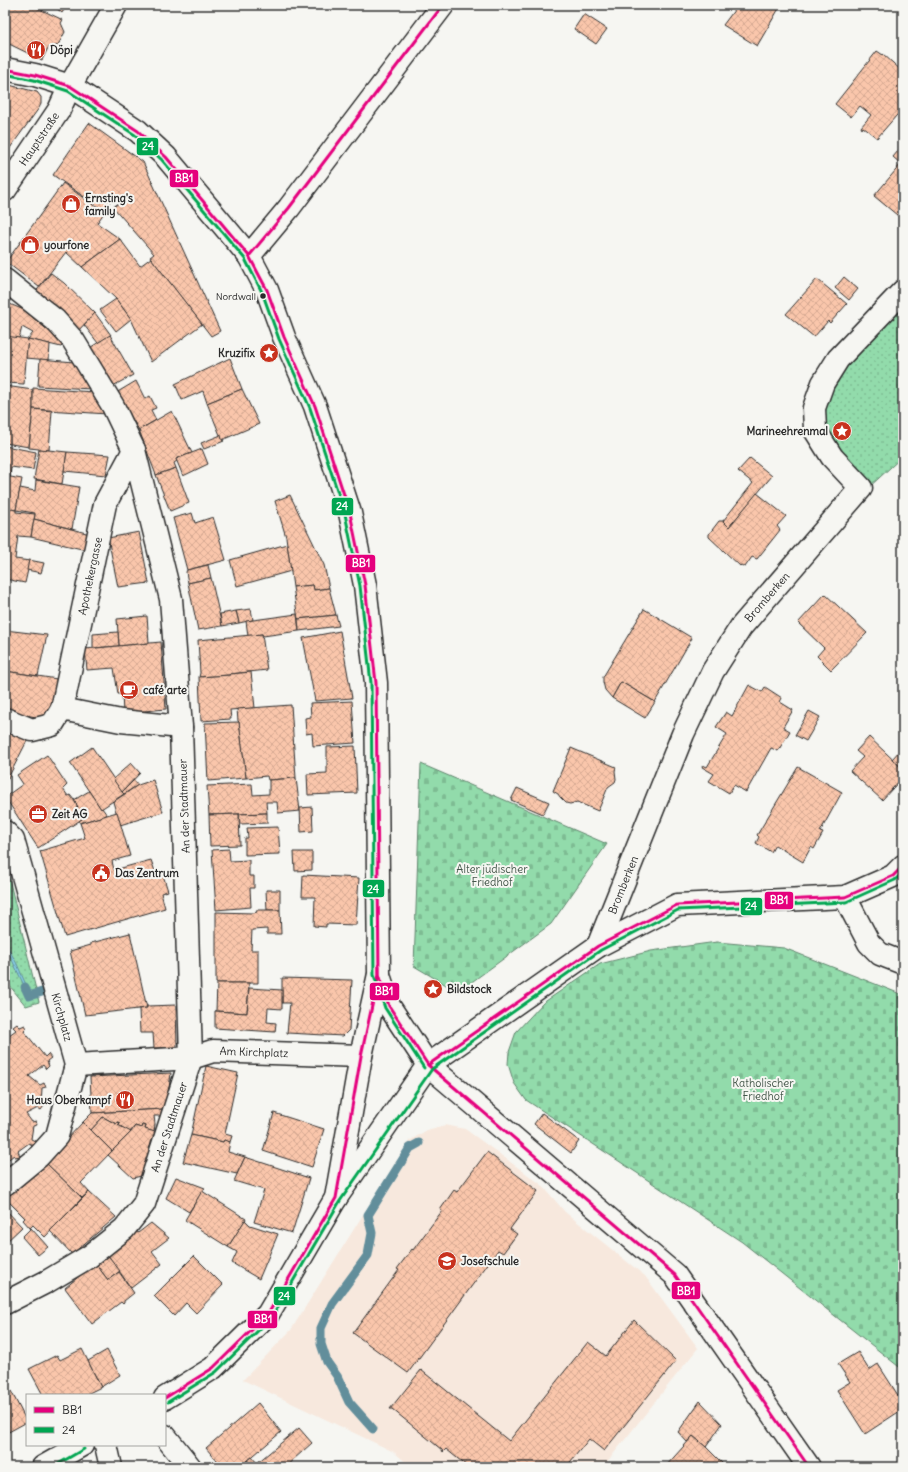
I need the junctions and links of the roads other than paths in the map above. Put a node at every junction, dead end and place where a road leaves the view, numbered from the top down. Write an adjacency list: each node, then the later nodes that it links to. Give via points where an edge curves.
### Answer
1 (116, 5): 4 (street, Hauptstraße)
2 (443, 5): 6 (street, via 289,208)
3 (5, 69): 4 (street)
4 (70, 86): 5 (street, Hauptstraße, via 59,110); 6 (street, via 138,131 166,157)
5 (5, 190)
6 (249, 256): 18 (street, via 267,290 315,406 350,513 365,585 376,682)
7 (5, 280): 9 (street, An der Stadtmauer, via 55,320 73,340 113,406)
8 (903, 291): 16 (street, Bromberken, via 838,359 823,383 814,408 815,430 832,457 861,488 741,627 713,671 683,734)
9 (134, 450): 10 (street, Apothekergasse, via 105,504); 12 (street, An der Stadtmauer, via 170,599)
10 (62, 708): 11 (street, Apothekergasse, via 52,725 32,730); 12 (street, via 121,721)
11 (5, 719)
12 (181, 727): 20 (street, An der Stadtmauer)
13 (5, 832): 21 (street, Kirchplatz, via 13,840)
14 (903, 866): 15 (street, via 892,876)
15 (846, 897): 16 (street, via 677,906); 17 (street, via 870,943 880,954)
16 (598, 946): 22 (street)
17 (903, 963)
18 (379, 974): 19 (street); 22 (street, via 389,1006)
19 (361, 1056): 20 (street, Am Kirchplatz, via 213,1051); 24 (street)
20 (191, 1058): 21 (street, Am Kirchplatz); 25 (street, An der Stadtmauer, via 144,1204 124,1229 90,1256)
21 (76, 1065): 23 (street, Kirchplatz, via 58,1136 39,1156)
22 (428, 1065): 24 (street); 33 (street, via 675,1275)
23 (5, 1184)
24 (336, 1198): 26 (street, via 268,1314 212,1368)
25 (5, 1303)
26 (166, 1397)
27 (166, 1437): 32 (street)
28 (80, 1446): 30 (street)
29 (106, 1446): 31 (street)
30 (43, 1467)
31 (111, 1467)
32 (190, 1467)
33 (809, 1467)

